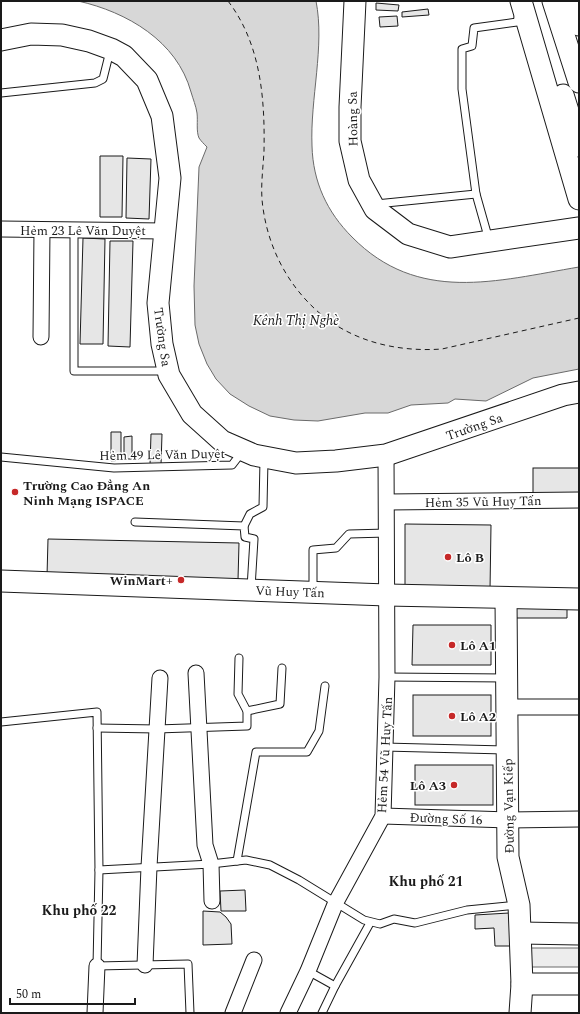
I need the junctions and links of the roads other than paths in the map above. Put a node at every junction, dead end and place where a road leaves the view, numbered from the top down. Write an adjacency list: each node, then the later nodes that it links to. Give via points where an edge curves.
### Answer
1 (355, 1): 14 (street, Hoàng Sa, via 350,142 359,180)
2 (521, 1): 12 (lane, via 517,22 474,28 472,46 462,49 462,89); 13 (street)
3 (534, 1): 11 (street)
4 (553, 1): 9 (street)
5 (571, 1): 6 (street)
6 (579, 25)
7 (1, 40): 8 (street, Trường Sa, via 31,34 62,35)
8 (111, 49): 10 (lane, via 103,79 95,83); 19 (street, Trường Sa, via 124,56 147,80 162,116 170,178)
9 (579, 82)
10 (1, 93)
11 (579, 146)
12 (476, 194): 14 (lane); 20 (lane)
13 (579, 199)
14 (373, 205): 20 (street, Hoàng Sa, via 408,234 450,247)
15 (579, 228): 20 (street, Hoàng Sa)
16 (1, 230): 17 (street, Hẻm 23 Lê Văn Duyệt)
17 (42, 230): 18 (street, Hẻm 23 Lê Văn Duyệt); 21 (street)
18 (74, 230): 19 (street, Hẻm 23 Lê Văn Duyệt); 22 (lane, via 74,371)
19 (164, 231): 22 (street, Trường Sa, via 158,303 162,344)
20 (490, 243)
21 (41, 337)
22 (168, 371): 24 (street, Trường Sa, via 192,414 222,441)
23 (579, 392): 25 (street, Trường Sa, via 563,395)
24 (244, 450): 26 (lane, Hẻm 49 Lê Văn Duyệt, via 232,465 122,468); 27 (street, Trường Sa)
25 (386, 455): 27 (street, Trường Sa, via 296,463); 29 (street, Hẻm 54 Vũ Huy Tấn)
26 (1, 457)
27 (264, 457): 31 (lane, via 263,507 250,514)
28 (579, 500): 29 (street, Hẻm 35 Vũ Huy Tấn)
29 (387, 502): 32 (street, Hẻm 54 Vũ Huy Tấn)
30 (135, 522): 31 (lane)
31 (244, 526): 34 (lane, via 245,537 254,540)
32 (387, 533): 35 (lane, via 349,534 336,548 313,550); 36 (street, Hẻm 54 Vũ Huy Tấn)
33 (1, 581): 34 (street, Vũ Huy Tấn)
34 (251, 590): 35 (street, Vũ Huy Tấn)
35 (313, 592): 36 (street, Vũ Huy Tấn)
36 (387, 595): 37 (street, Vũ Huy Tấn); 42 (street, Hẻm 54 Vũ Huy Tấn)
37 (506, 598): 38 (street, Vũ Huy Tấn); 44 (street, Đường Vạn Kiếp)
38 (579, 599)
39 (239, 658): 48 (lane, via 238,694)
40 (282, 668): 48 (lane, via 280,704)
41 (196, 673): 51 (street)
42 (387, 677): 44 (lane); 53 (street, Hẻm 54 Vũ Huy Tấn)
43 (160, 678): 52 (street)
44 (506, 678): 46 (street, Đường Vạn Kiếp)
45 (325, 686): 58 (lane, via 319,731 307,752 256,752)
46 (506, 707): 47 (street); 54 (street, Đường Vạn Kiếp)
47 (579, 707)
48 (247, 711): 51 (lane, via 247,726)
49 (1, 722): 50 (lane, via 97,712)
50 (97, 728): 52 (lane); 61 (lane)
51 (199, 728): 52 (lane); 59 (street, via 205,846)
52 (158, 729): 60 (street)
53 (384, 747): 54 (lane); 55 (street, Hẻm 54 Vũ Huy Tấn)
54 (507, 750): 57 (street, Đường Vạn Kiếp)
55 (383, 816): 57 (street, Đường Số 16); 63 (street, Hẻm 54 Vũ Huy Tấn)
56 (579, 818): 57 (street, Đường Số 16)
57 (509, 820): 64 (street, Đường Vạn Kiếp, via 508,858)
58 (237, 861): 59 (lane); 63 (lane, via 246,860 270,865)
59 (211, 864): 60 (lane); 62 (street)
60 (149, 868): 61 (lane); 69 (street)
61 (99, 870): 70 (lane)
62 (212, 901)
63 (336, 902): 65 (lane); 71 (street, Hẻm 54 Vũ Huy Tấn)
64 (519, 905): 65 (lane, via 468,910 415,923 394,919 380,924); 66 (street, Đường Vạn Kiếp)
65 (370, 923): 74 (lane)
66 (521, 934): 67 (street); 72 (street, Đường Vạn Kiếp)
67 (579, 934)
68 (254, 960): 77 (street)
69 (146, 965): 70 (lane); 76 (lane, via 188,964)
70 (97, 966): 75 (street)
71 (308, 971): 74 (lane); 78 (street, Hẻm 54 Vũ Huy Tấn)
72 (522, 984): 73 (street); 80 (street, Đường Vạn Kiếp)
73 (579, 984)
74 (335, 986): 79 (lane)
75 (95, 1013)
76 (190, 1013)
77 (233, 1013)
78 (288, 1013)
79 (322, 1013)
80 (520, 1013)

